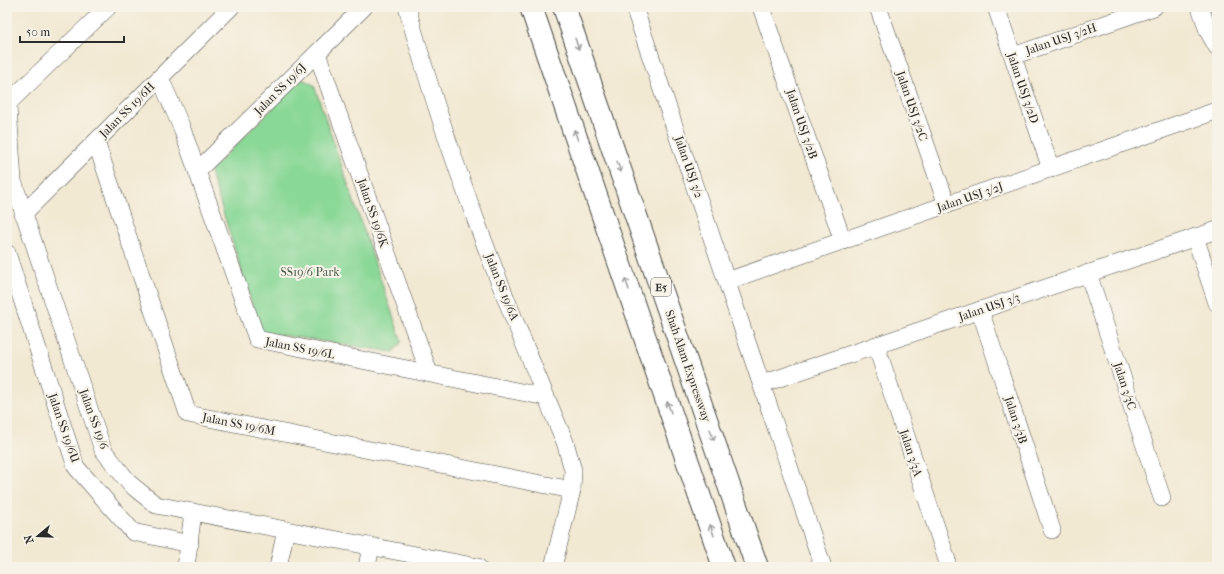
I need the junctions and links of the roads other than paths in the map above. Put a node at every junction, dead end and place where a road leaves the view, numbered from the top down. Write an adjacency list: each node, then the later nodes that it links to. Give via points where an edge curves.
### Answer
1 (108, 7): 17 (street)
2 (231, 7): 16 (street, Jalan SS 19/6H)
3 (364, 7): 14 (street, Jalan SS 19/6J)
4 (407, 7): 36 (street, Jalan SS 19/6A, via 446,134 484,243)
5 (532, 7): 51 (highway, one-way to 5)
6 (564, 7): 52 (highway, Shah Alam Expressway / E5, one-way to 52)
7 (634, 7): 30 (street, Jalan USJ 3/2)
8 (761, 7): 27 (street, Jalan USJ 3/2B)
9 (878, 7): 23 (street, Jalan USJ 3/2C)
10 (996, 7): 15 (street, Jalan USJ 3/2D)
11 (1154, 7): 15 (street, Jalan USJ 3/2H)
12 (1200, 7): 13 (street, via 1208,31)
13 (1217, 47)
14 (317, 53): 21 (street, Jalan SS 19/6J); 34 (street, Jalan SS 19/6K)
15 (1013, 56): 20 (street, Jalan USJ 3/2D)
16 (160, 78): 19 (street, Jalan SS 19/6H); 21 (street, Jalan SS 19/6L)
17 (7, 97): 22 (street, Jalan SS 19/6)
18 (1213, 112): 20 (street, Jalan USJ 3/2J)
19 (96, 142): 24 (street, Jalan SS 19/6H); 37 (street, Jalan SS 19/6M, via 188,414)
20 (1051, 169): 23 (street, Jalan USJ 3/2J)
21 (197, 171): 34 (street, Jalan SS 19/6L, via 257,339)
22 (10, 182): 24 (street, Jalan SS 19/6)
23 (947, 205): 27 (street, Jalan USJ 3/2J)
24 (23, 214): 39 (street, Jalan SS 19/6, via 103,450 130,484 156,505)
25 (1217, 230): 26 (street, Jalan USJ 3/3)
26 (1195, 237): 29 (street, Jalan USJ 3/3); 31 (street)
27 (843, 241): 30 (street, Jalan USJ 3/2J)
28 (7, 253): 42 (street, Jalan SS 19/6U, via 76,467 133,532)
29 (1088, 273): 32 (street, Jalan USJ 3/3); 38 (street, Jalan 3/3C)
30 (727, 281): 35 (street, Jalan USJ 3/2)
31 (1217, 303)
32 (980, 310): 33 (street, Jalan USJ 3/3); 41 (street, Jalan 3/3B)
33 (876, 345): 35 (street, Jalan USJ 3/3); 44 (street, Jalan 3/3A)
34 (429, 373): 36 (street, Jalan SS 19/6L)
35 (762, 384): 53 (street)
36 (546, 397): 37 (street, Jalan SS 19/6A, via 565,442 573,470)
37 (572, 490): 50 (street, Jalan SS 19/6A)
38 (1162, 498)
39 (193, 512): 40 (street, Jalan SS 19/6); 42 (street)
40 (286, 530): 43 (street, Jalan SS 19/6); 47 (street)
41 (1052, 530)
42 (190, 544): 46 (street)
43 (371, 546): 45 (street, Jalan SS 19/6); 48 (street)
44 (947, 560)
45 (460, 565): 49 (street, Jalan SS 19/6)
46 (186, 567)
47 (278, 567)
48 (367, 567)
49 (478, 567)
50 (554, 567)
51 (724, 567)
52 (757, 567)
53 (823, 567)

